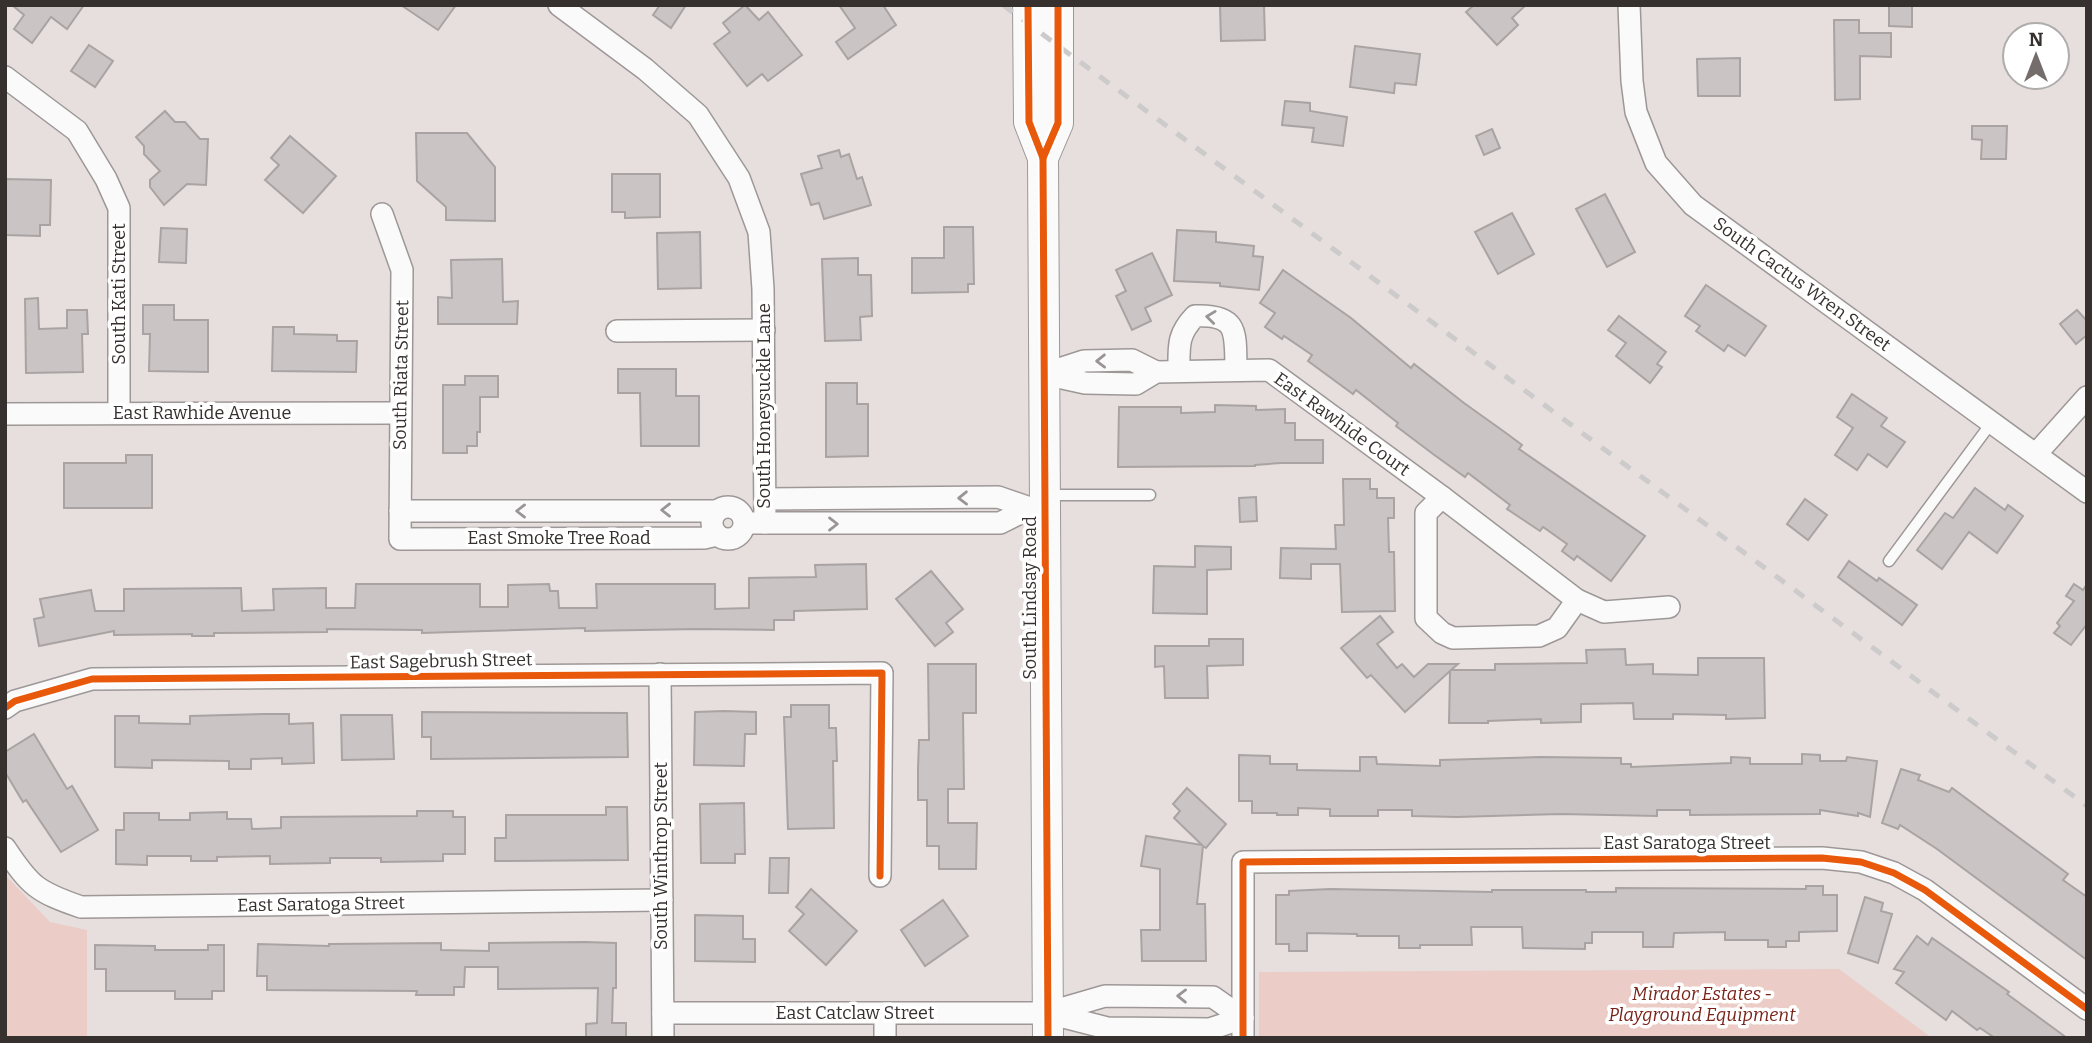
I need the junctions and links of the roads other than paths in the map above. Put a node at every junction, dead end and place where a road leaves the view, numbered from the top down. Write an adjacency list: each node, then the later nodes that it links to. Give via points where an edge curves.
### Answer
1 (559, 5): 8 (street, South Honeysuckle Lane, via 698,115 739,178 759,232)
2 (1028, 5): 6 (main road, South Lindsay Road, via 1029,122)
3 (1058, 5): 6 (main road, South Lindsay Road, via 1058,123)
4 (1629, 5): 17 (street, South Cactus Wren Street, via 1636,112 1656,163 1666,175 1693,205)
5 (5, 77): 14 (street, South Kati Street, via 77,131 119,208)
6 (1043, 158): 12 (main road, South Lindsay Road)
7 (382, 214): 15 (street, South Riata Street, via 402,270)
8 (764, 330): 9 (street); 22 (street, South Honeysuckle Lane)
9 (617, 331)
10 (1236, 370): 11 (street, East Rawhide Court); 11 (street, one-way to 11, via 1235,334 1227,320 1215,315 1195,316 1184,328); 21 (street, East Rawhide Court, via 1269,370)
11 (1180, 371): 12 (street, East Rawhide Court, via 1156,372 1132,360 1084,361)
12 (1044, 374): 23 (main road, South Lindsay Road)
13 (2087, 397): 18 (street)
14 (119, 412): 15 (street, East Rawhide Avenue); 16 (street, East Rawhide Avenue)
15 (400, 413): 27 (street, South Riata Street)
16 (5, 414)
17 (1992, 422): 18 (street, South Cactus Wren Street); 33 (lane)
18 (2036, 454): 19 (street, South Cactus Wren Street)
19 (2087, 492)
20 (1150, 495): 23 (lane)
21 (1442, 496): 34 (street, East Rawhide Court); 34 (street, via 1426,513 1426,618 1442,633 1453,638 1539,636 1557,628)
22 (765, 499): 23 (street, one-way to 22, via 998,497); 28 (street, South Honeysuckle Lane)
23 (1040, 504): 28 (street, one-way to 23, via 1000,523); 44 (main road, South Lindsay Road)
24 (553, 510): 25 (street, East Smoke Tree Road); 27 (street, East Smoke Tree Road, one-way to 27); 31 (street)
25 (614, 510): 26 (street, East Smoke Tree Road, one-way to 25); 32 (street)
26 (717, 510): 28 (street, via 737,509); 29 (street, via 712,520)
27 (400, 511): 30 (street, South Riata Street)
28 (755, 523): 29 (street, East Smoke Tree Road, via 737,537 727,540)
29 (717, 535): 32 (street, East Smoke Tree Road)
30 (400, 539): 31 (street, East Smoke Tree Road)
31 (553, 539): 32 (street, East Smoke Tree Road)
32 (614, 539)
33 (1889, 561)
34 (1577, 600): 35 (street, East Rawhide Court, via 1604,612)
35 (1669, 607)
36 (660, 674): 37 (street, East Sagebrush Street, via 92,679); 39 (street, East Sagebrush Street, via 882,673); 40 (street, South Winthrop Street)
37 (5, 708)
38 (5, 848): 40 (street, East Saratoga Street, via 25,878 48,896 80,907)
39 (880, 876)
40 (662, 900): 42 (street, South Winthrop Street)
41 (2087, 1009): 45 (street, East Saratoga Street, via 1925,890 1861,862 1822,858 1242,862)
42 (663, 1013): 43 (street, East Catclaw Street); 46 (street, South Winthrop Street)
43 (885, 1013): 44 (street, East Catclaw Street); 47 (street)
44 (1048, 1025): 45 (street, East Catclaw Street); 45 (street, East Catclaw Street, one-way to 44, via 1213,997 1105,996)
45 (1243, 1028)
46 (663, 1038)
47 (885, 1038)

